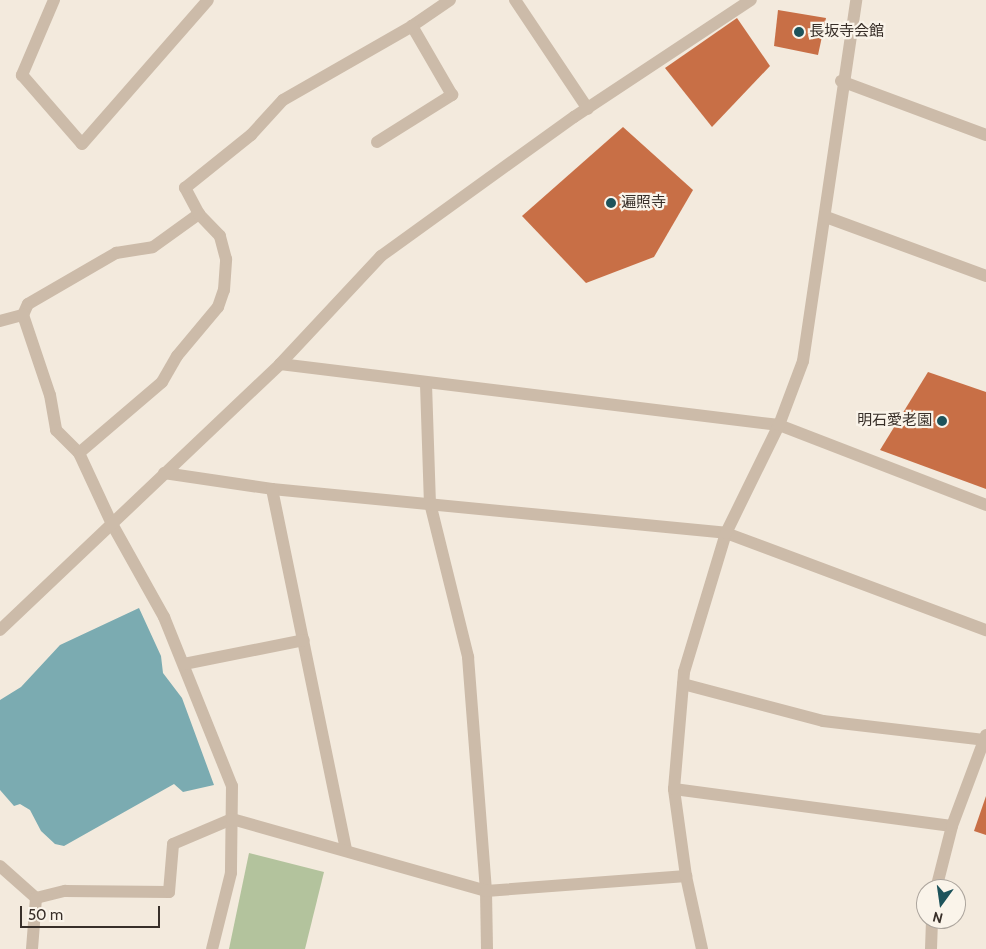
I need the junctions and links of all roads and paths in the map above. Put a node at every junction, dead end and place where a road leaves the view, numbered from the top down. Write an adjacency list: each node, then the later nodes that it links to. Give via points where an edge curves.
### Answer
1 (54, 0): 2 (street, via 22,75 82,144)
2 (208, 0)
3 (450, 0): 7 (street)
4 (515, 0): 9 (street)
5 (752, 0): 9 (street)
6 (856, 0): 8 (street)
7 (412, 26): 11 (street, via 452,94); 12 (street, via 283,100 251,135 185,188)
8 (841, 81): 10 (street); 13 (street)
9 (588, 109): 17 (street, via 381,256)
10 (986, 135)
11 (377, 142)
12 (198, 214): 15 (street, via 153,248 116,253 28,304); 20 (street, via 220,236 226,259 224,290 218,307 177,356 162,382)
13 (826, 217): 14 (street); 19 (street, via 803,361)
14 (986, 276)
15 (23, 315): 16 (street); 20 (street, via 50,395 56,430)
16 (0, 321)
17 (280, 364): 18 (street); 21 (street)
18 (426, 384): 19 (street); 23 (street)
19 (779, 425): 24 (street); 26 (street)
20 (79, 453): 25 (street)
21 (164, 473): 22 (street); 25 (street)
22 (272, 489): 23 (street); 29 (street)
23 (430, 503): 26 (street); 40 (street, via 468,657)
24 (986, 505)
25 (112, 524): 27 (street); 30 (street, via 164,616)
26 (726, 533): 28 (street); 31 (street)
27 (0, 630)
28 (986, 630)
29 (304, 640): 30 (street); 36 (street)
30 (184, 664): 34 (street, via 232,786)
31 (683, 684): 32 (street, via 823,721); 33 (street)
32 (985, 737): 35 (street)
33 (674, 789): 35 (street); 38 (street)
34 (232, 819): 36 (street); 41 (street, via 174,844 169,892 65,891); 44 (street, via 231,873)
35 (952, 826): 39 (street)
36 (346, 849): 40 (street)
37 (0, 866): 41 (street)
38 (686, 876): 40 (street); 46 (street)
39 (939, 879)
40 (486, 891): 45 (street)
41 (36, 898): 43 (street)
42 (932, 929): 47 (street)
43 (32, 949)
44 (212, 949)
45 (487, 949)
46 (702, 949)
47 (931, 949)

